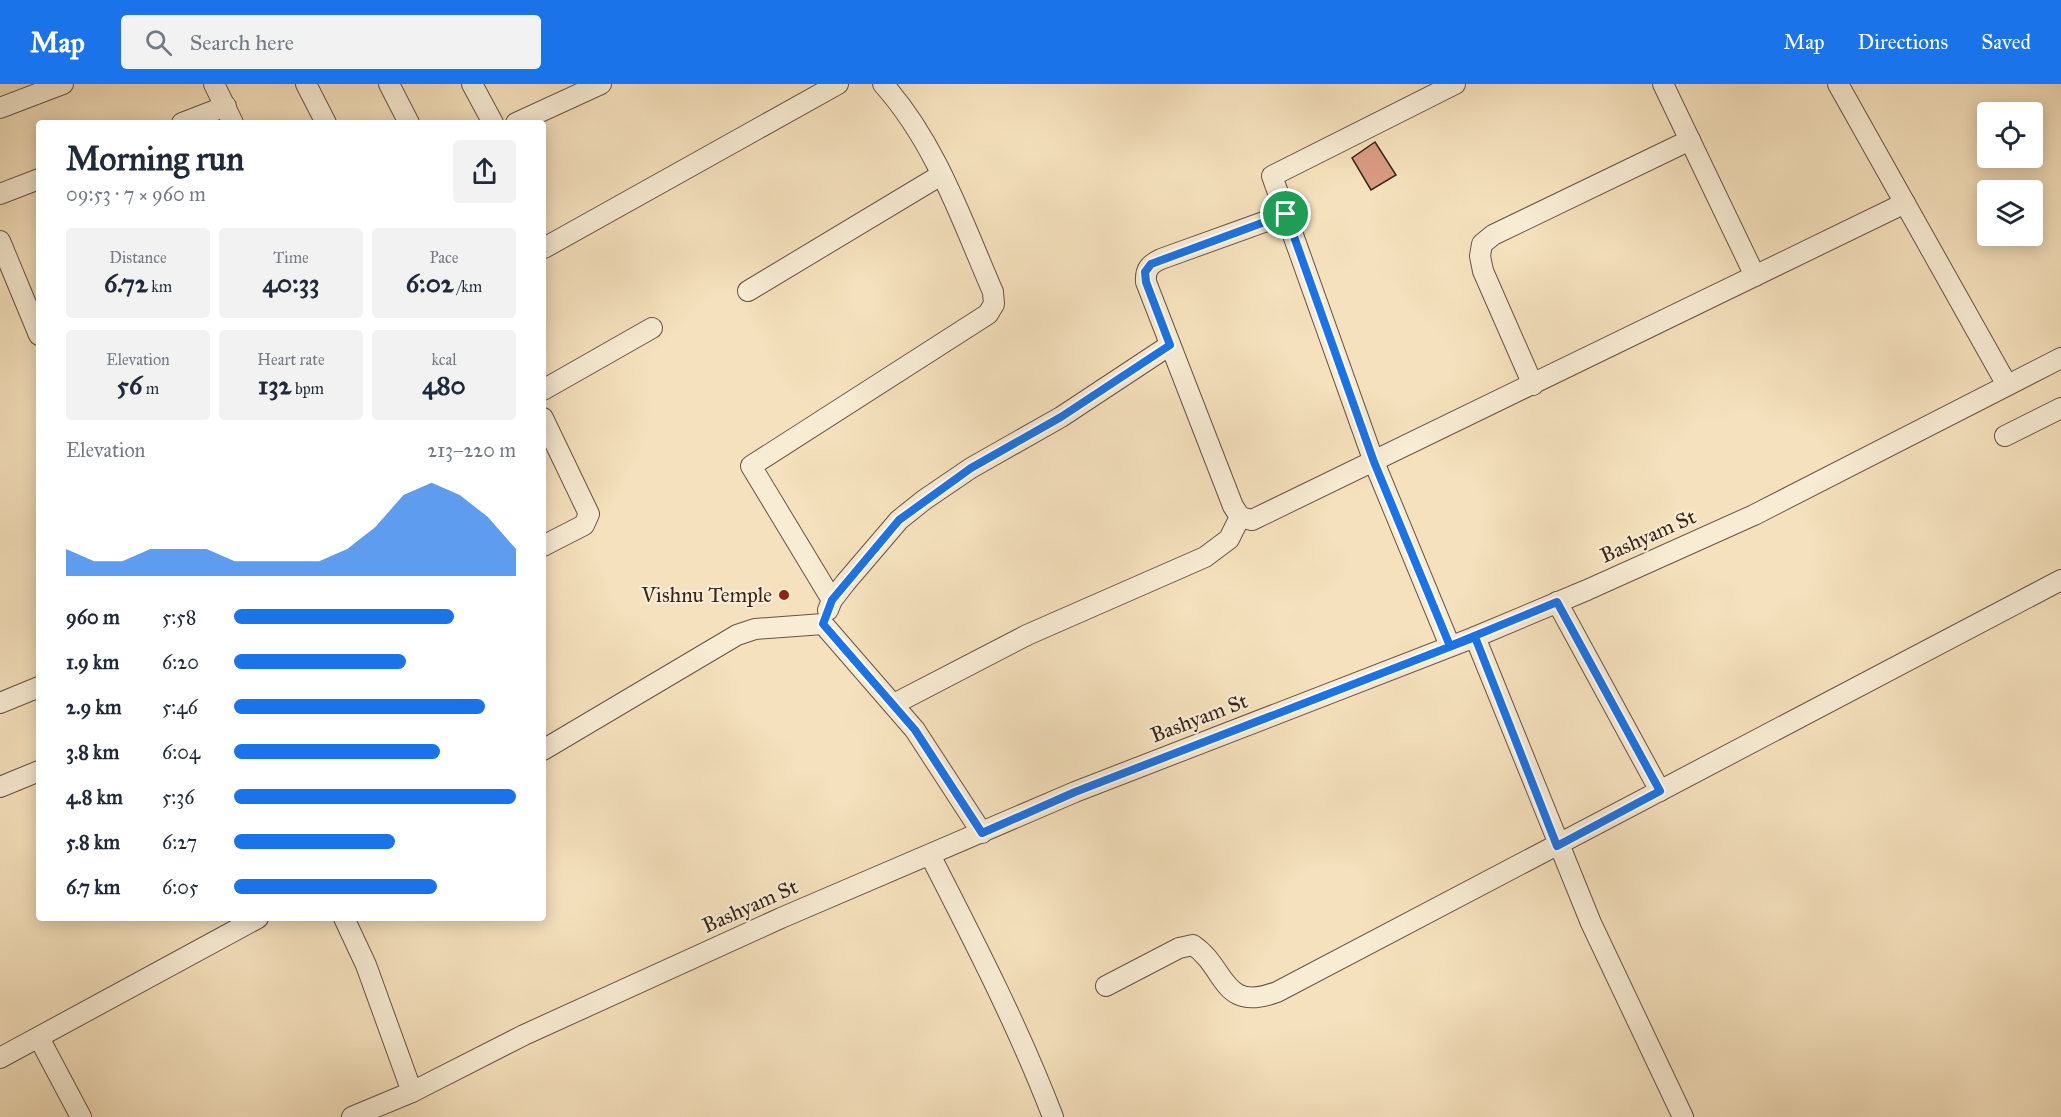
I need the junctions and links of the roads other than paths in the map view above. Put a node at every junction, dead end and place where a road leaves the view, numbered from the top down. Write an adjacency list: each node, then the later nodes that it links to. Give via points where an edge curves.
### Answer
1 (63, 84): 12 (street)
2 (213, 84): 13 (street)
3 (306, 84): 15 (street)
4 (389, 84): 16 (street)
5 (472, 84): 17 (street)
6 (601, 84): 18 (street)
7 (838, 84): 26 (street)
8 (884, 84): 20 (street, via 913,122)
9 (1455, 84): 24 (street, via 1272,176)
10 (1663, 84): 19 (street)
11 (1838, 84): 23 (street)
12 (0, 108)
13 (230, 115): 14 (street)
14 (200, 120)
15 (324, 120)
16 (407, 120)
17 (491, 120)
18 (523, 120)
19 (1690, 140): 27 (street); 34 (street, via 1493,235 1482,244 1483,271)
20 (941, 175): 29 (street); 44 (street, via 993,292 994,304 988,314 751,466)
21 (36, 180): 22 (street)
22 (0, 194)
23 (1905, 203): 27 (street); 35 (street)
24 (1286, 214): 32 (street, via 1151,264 1145,272 1146,282); 40 (street)
25 (0, 242): 28 (street)
26 (546, 247)
27 (1755, 276): 34 (street)
28 (19, 289): 30 (street)
29 (748, 291)
30 (36, 328)
31 (652, 328): 36 (street)
32 (1170, 345): 41 (street); 44 (street, via 924,500 899,520)
33 (2061, 358): 35 (street, Bashyam St)
34 (1533, 385): 40 (street)
35 (2007, 385): 45 (street, Bashyam St, via 1754,515)
36 (546, 388)
37 (2061, 408): 39 (street)
38 (546, 424): 42 (street, via 589,514 584,525)
39 (2005, 436)
40 (1374, 462): 41 (street, via 1263,516 1252,520); 48 (street)
41 (1240, 517): 51 (street, via 1229,539 1205,557 1028,635)
42 (546, 544)
43 (2061, 580): 55 (street)
44 (832, 600): 46 (street)
45 (1557, 602): 47 (street, Bashyam St); 55 (street)
46 (823, 624): 51 (street); 52 (street, via 755,628 737,635)
47 (1475, 637): 48 (street, Bashyam St); 57 (street)
48 (1450, 646): 56 (street, Bashyam St, via 1075,792)
49 (36, 688): 50 (street)
50 (0, 703)
51 (894, 704): 56 (street)
52 (546, 748)
53 (36, 772): 54 (street)
54 (0, 787)
55 (1660, 791): 57 (street)
56 (982, 833): 58 (street, Bashyam St)
57 (1557, 846): 61 (street, via 1261,998 1227,988 1203,952 1193,945 1179,948); 69 (street)
58 (930, 855): 64 (street, Bashyam St, via 770,922 524,1035); 68 (street, via 1034,1066)
59 (253, 921): 62 (street)
60 (345, 921): 64 (street, via 366,965)
61 (1106, 986)
62 (39, 1038): 63 (street); 66 (street)
63 (0, 1058)
64 (412, 1092): 65 (street, Bashyam St)
65 (377, 1112): 67 (street, Bashyam St)
66 (81, 1117)
67 (352, 1117)
68 (1053, 1117)
69 (1683, 1117)

